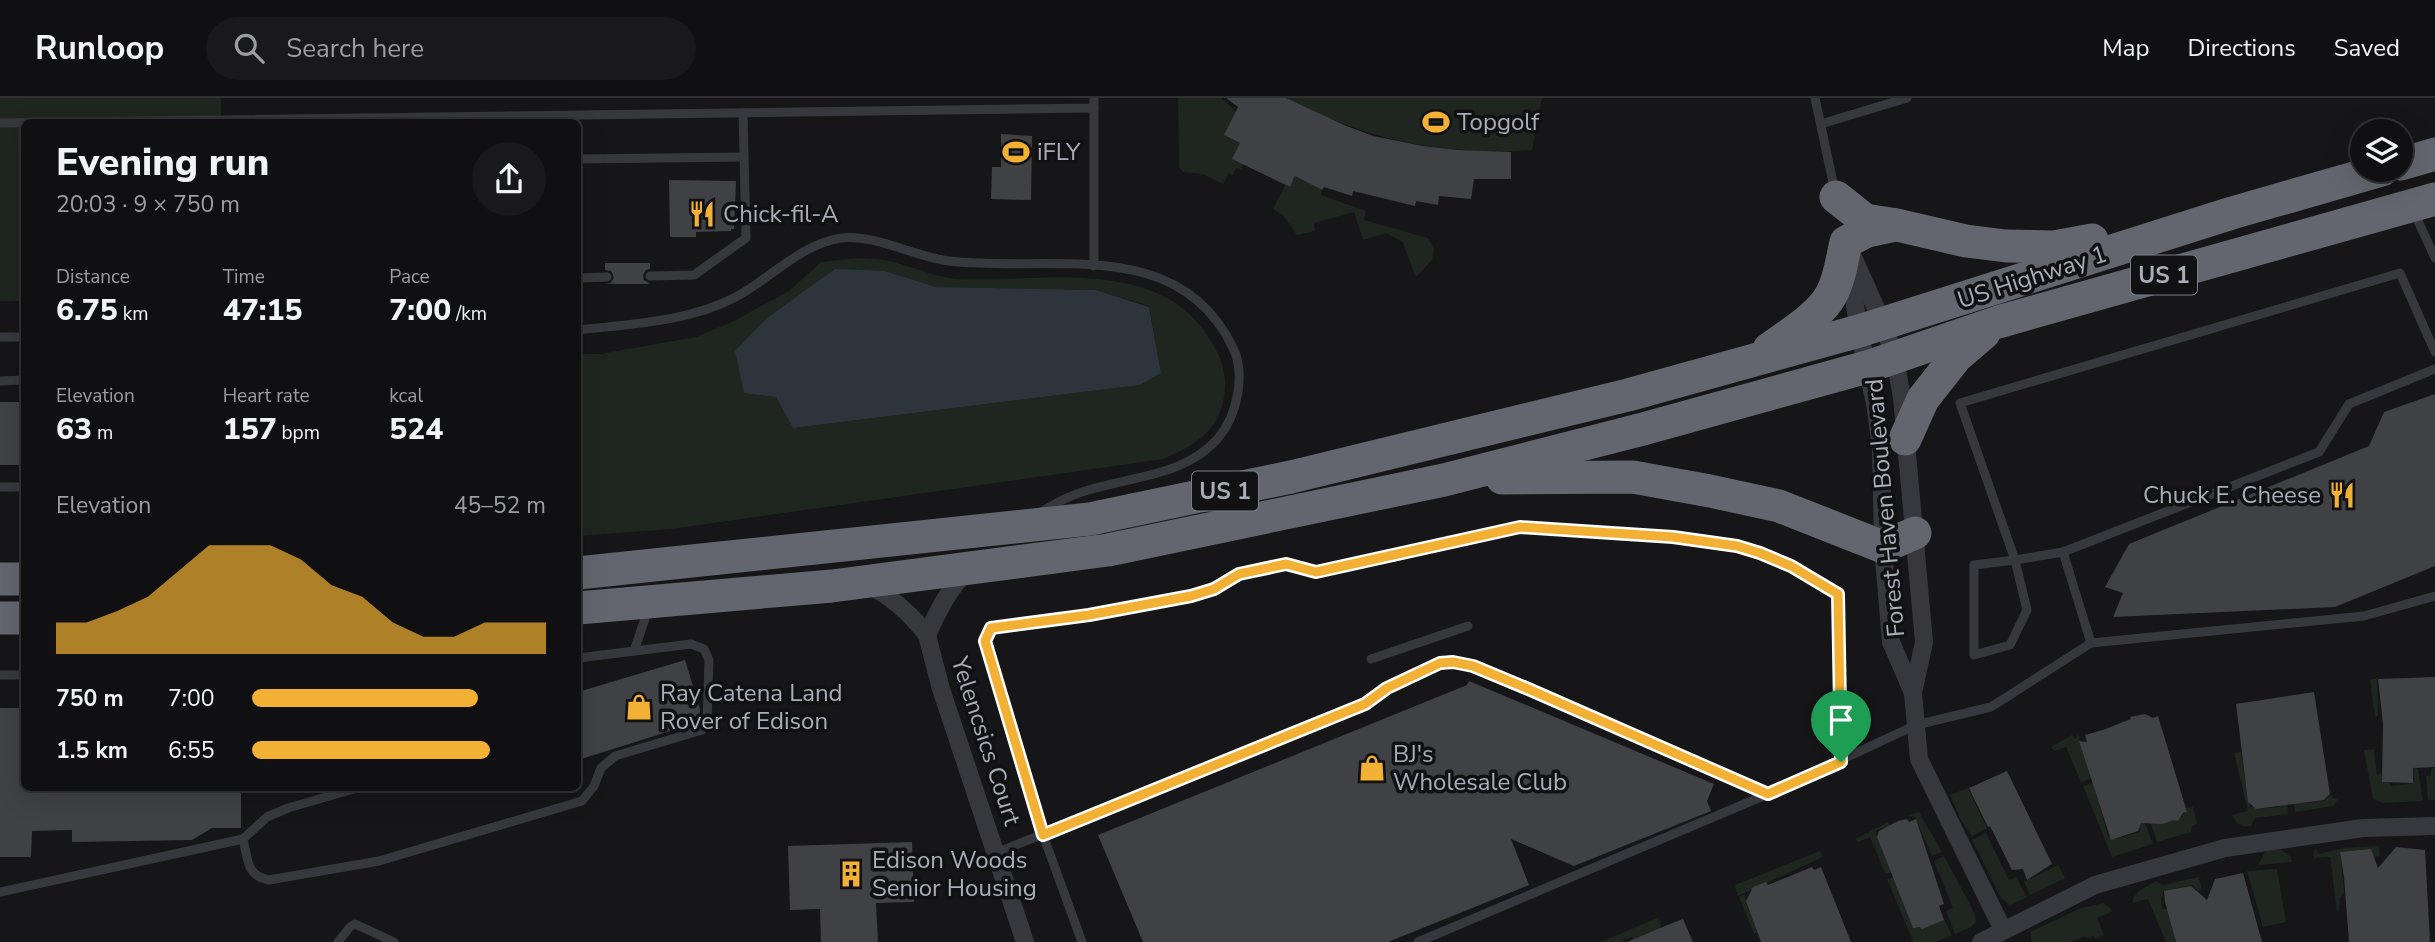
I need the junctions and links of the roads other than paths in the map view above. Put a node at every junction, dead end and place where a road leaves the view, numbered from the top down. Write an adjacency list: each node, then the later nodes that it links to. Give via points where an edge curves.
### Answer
1 (1815, 98): 8 (lane)
2 (1907, 98): 8 (lane)
3 (1094, 103): 4 (lane); 20 (lane)
4 (743, 113): 5 (lane); 10 (lane)
5 (562, 119)
6 (0, 123): 7 (lane)
7 (21, 123)
8 (1821, 124): 15 (lane)
9 (2435, 154): 12 (highway)
10 (744, 157): 11 (lane); 21 (lane, via 746,238 694,275)
11 (581, 159)
12 (2413, 160)
13 (2350, 179): 16 (highway, US Highway 1 / US 1)
14 (2423, 202): 19 (lane); 24 (highway, US 1)
15 (1837, 203): 17 (highway, via 1864,220)
16 (2232, 213): 17 (highway, via 2054,247 1966,241); 25 (highway, US Highway 1 / US 1)
17 (1898, 225): 18 (highway)
18 (1844, 236): 25 (street, Forest Haven Boulevard); 25 (street, Forest Haven Boulevard); 30 (highway, via 1840,271 1830,297 1809,319)
19 (2435, 258)
20 (1094, 266): 26 (lane, via 947,261 844,238 804,251 736,297 694,315); 39 (lane, via 1136,270 1166,279 1208,309 1236,354 1239,389 1219,438 1202,452 1173,469 1074,495)
21 (650, 276)
22 (607, 277): 23 (lane)
23 (581, 278)
24 (1998, 322): 31 (highway, US 1); 35 (highway, via 1956,357 1923,399)
25 (1871, 327): 30 (highway, US 1); 31 (street, Forest Haven Boulevard); 31 (street, Forest Haven Boulevard)
26 (581, 330)
27 (0, 337): 28 (lane)
28 (21, 337)
29 (2435, 352): 43 (lane, via 2400,273 1960,403)
30 (1753, 360): 39 (highway, US 1, via 1291,477 1090,519)
31 (1881, 362): 35 (street, Forest Haven Boulevard, via 1902,398); 36 (highway, US 1); 41 (street, Forest Haven Boulevard, via 1875,403)
32 (2435, 369): 42 (lane, via 2349,404 2319,452)
33 (21, 380): 34 (lane)
34 (0, 381)
35 (1905, 439): 40 (street, Forest Haven Boulevard)
36 (1444, 480): 41 (highway, via 1633,477 1776,505); 45 (highway, US 1, via 1108,550)
37 (0, 487): 38 (lane)
38 (21, 487)
39 (1010, 527): 44 (highway, US 1)
40 (1914, 533): 41 (highway); 62 (street, Forest Haven Boulevard, via 1924,642)
41 (1883, 547): 62 (street, Forest Haven Boulevard, via 1891,642)
42 (2063, 552): 43 (lane); 56 (lane)
43 (2015, 560): 43 (lane, via 1974,565 1974,655 2010,645 2027,610)
44 (600, 568)
45 (969, 569): 48 (highway, US 1); 55 (street, Yelencsics Court, via 939,608)
46 (0, 579): 47 (highway)
47 (21, 579)
48 (863, 583): 50 (highway, US 1); 55 (street, Yelencsics Court, via 885,593)
49 (2435, 596): 56 (lane, via 2364,616)
50 (652, 602): 51 (highway, US 1); 57 (lane)
51 (581, 608)
52 (0, 618): 53 (highway)
53 (21, 618)
54 (1468, 626): 59 (lane)
55 (927, 635): 70 (street, Yelencsics Court)
56 (2091, 643): 63 (lane, via 1991,707)
57 (634, 651): 58 (lane); 69 (lane, via 691,644 704,649 709,660 707,724 702,730 615,756 601,768 582,801 379,862 269,880 250,871)
58 (581, 657)
59 (1371, 659)
60 (0, 675): 61 (lane)
61 (21, 675)
62 (1913, 693): 63 (street, Forest Haven Boulevard)
63 (1916, 725): 64 (lane); 72 (street, Forest Haven Boulevard, via 1919,758)
64 (1841, 762): 66 (lane); 68 (lane, via 1838,594 1791,566 1737,546 1520,527 1316,572 1286,564 1239,574 1191,596 991,628 985,641)
65 (347, 791): 69 (lane, via 267,817)
66 (1768, 794): 68 (lane, via 1526,688 1453,662 1440,663 1387,688 1365,704); 77 (lane)
67 (2435, 826): 72 (street, via 2363,828 2225,848 2095,885)
68 (1043, 835): 70 (lane); 76 (lane)
69 (243, 839): 71 (lane)
70 (996, 853): 75 (street, Yelencsics Court)
71 (0, 892)
72 (2003, 930): 78 (street)
73 (338, 942): 74 (lane, via 355,924)
74 (394, 942)
75 (1024, 942)
76 (1082, 942)
77 (1418, 942)
78 (1981, 942)

